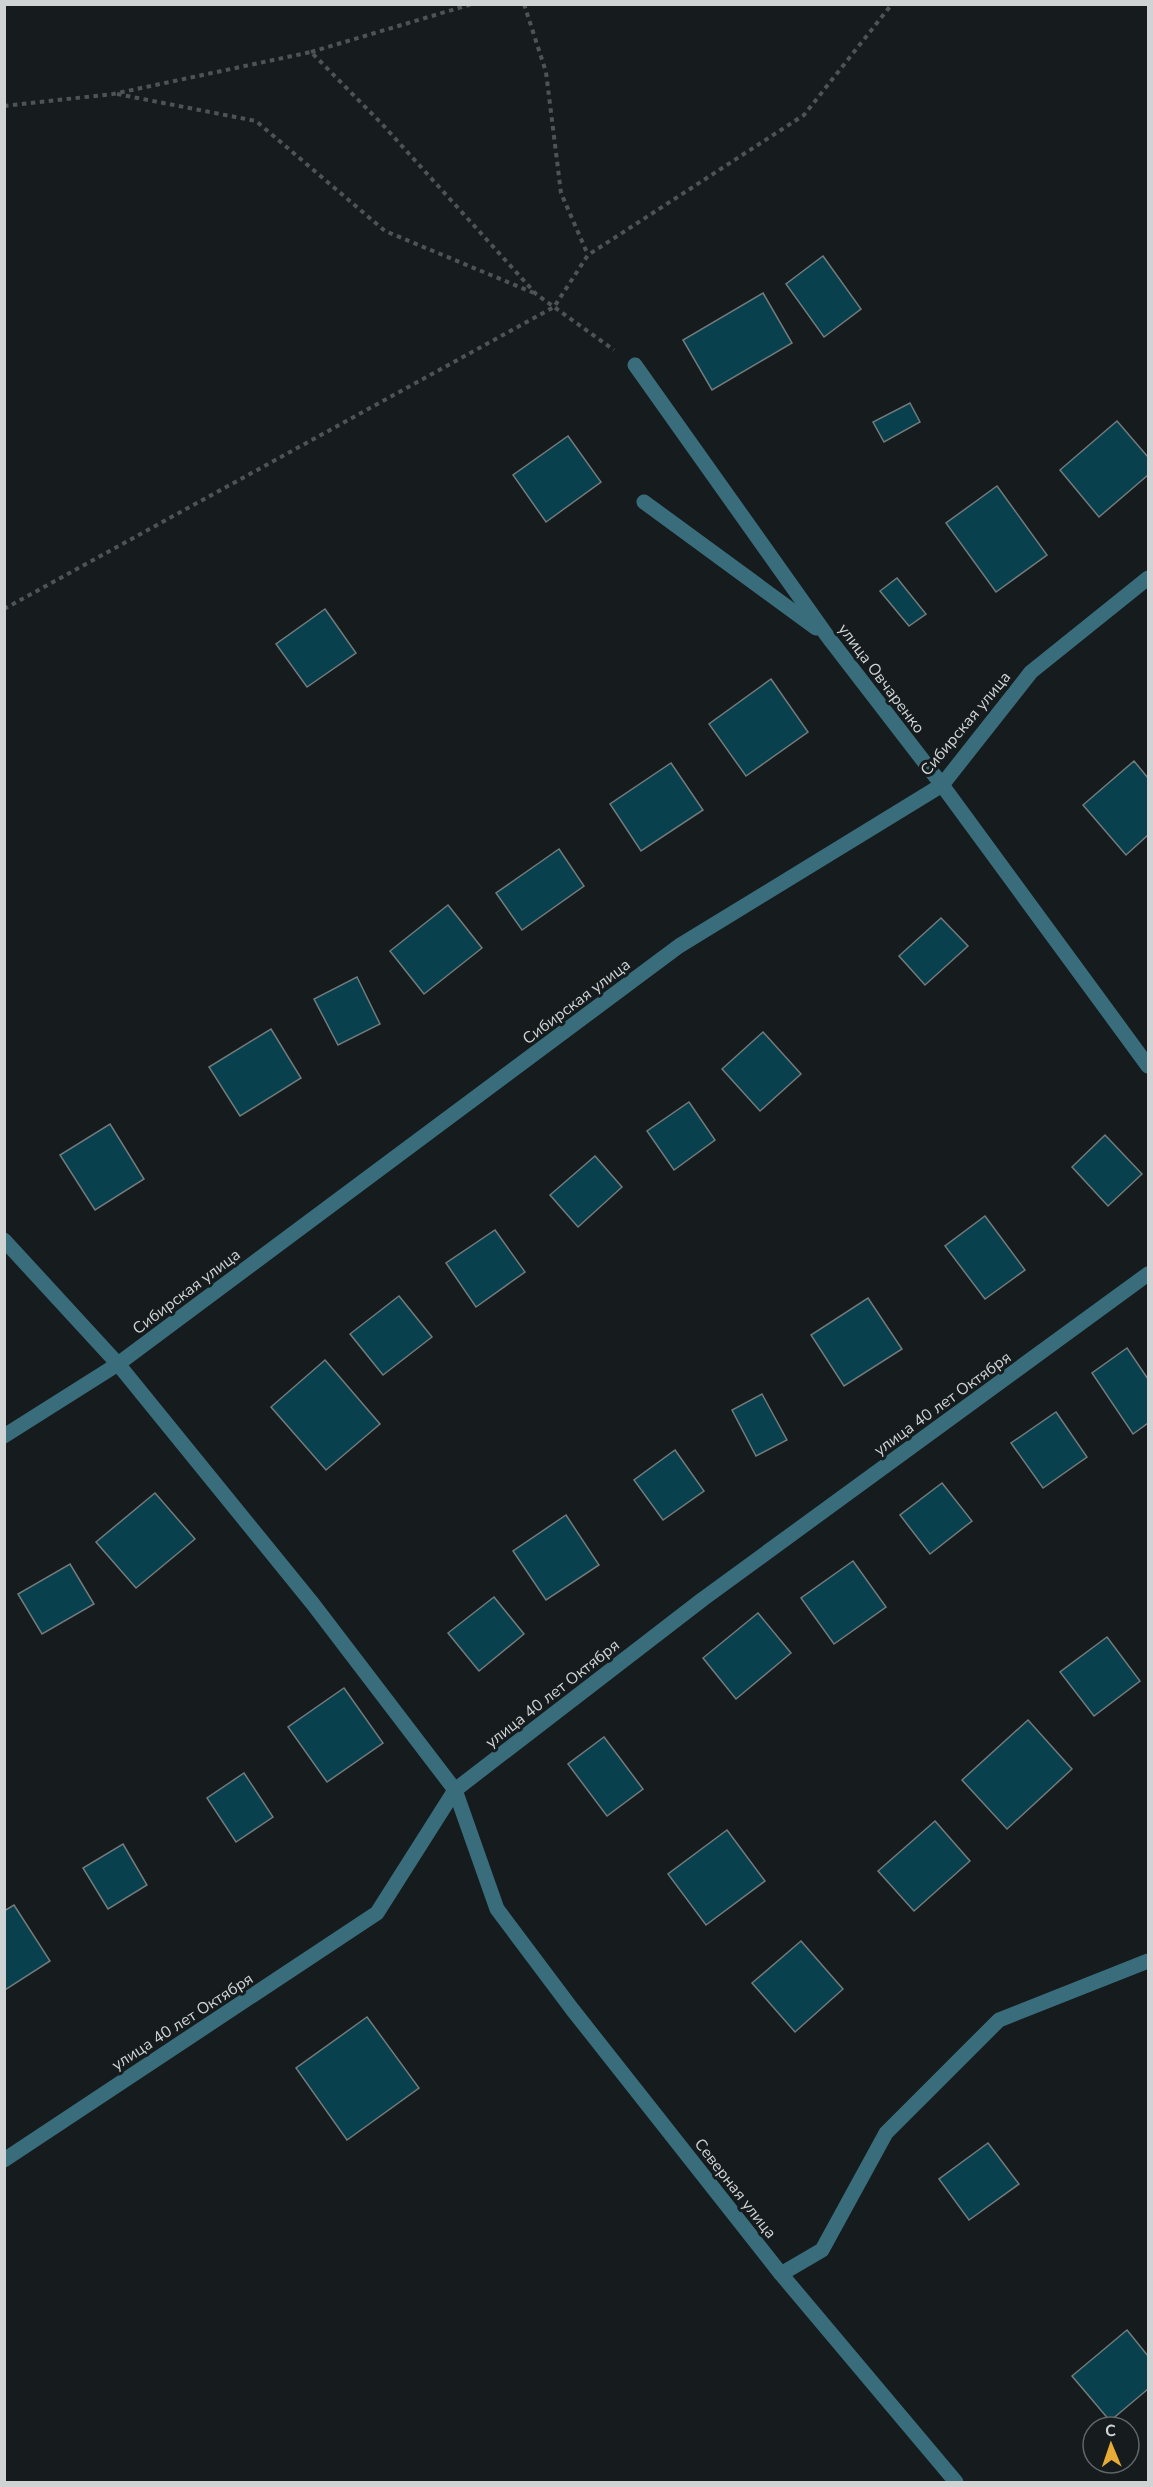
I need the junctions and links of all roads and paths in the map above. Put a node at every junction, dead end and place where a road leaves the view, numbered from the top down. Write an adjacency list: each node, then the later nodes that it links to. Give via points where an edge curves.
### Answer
1 (472, 4): 4 (path)
2 (524, 4): 7 (path, via 546,72 561,193)
3 (892, 4): 7 (path, via 804,115)
4 (311, 52): 5 (path); 8 (path)
5 (113, 94): 6 (path); 8 (path, via 256,121 385,231)
6 (4, 106)
7 (588, 255): 9 (path)
8 (536, 294): 9 (path)
9 (554, 307): 10 (path); 13 (path)
10 (635, 365): 14 (street, улица Овчаренко)
11 (644, 502): 14 (street)
12 (1149, 578): 15 (street, Сибирская улица, via 1031,672)
13 (4, 609)
14 (828, 637): 15 (street, улица Овчаренко)
15 (942, 785): 16 (street, улица Овчаренко); 19 (street, Сибирская улица, via 679,946)
16 (1149, 1066)
17 (4, 1240): 19 (street, Северная улица)
18 (1149, 1274): 21 (street, улица 40 лет Октября, via 703,1599)
19 (118, 1364): 20 (street, Сибирская улица); 21 (street, Северная улица, via 313,1604)
20 (4, 1436)
21 (455, 1790): 23 (street, улица 40 лет Октября, via 377,1913); 24 (street, Северная улица, via 497,1909)
22 (1149, 1961): 24 (street, via 999,2020 886,2133 822,2250)
23 (4, 2160)
24 (781, 2274): 25 (street, Северная улица)
25 (956, 2482)

